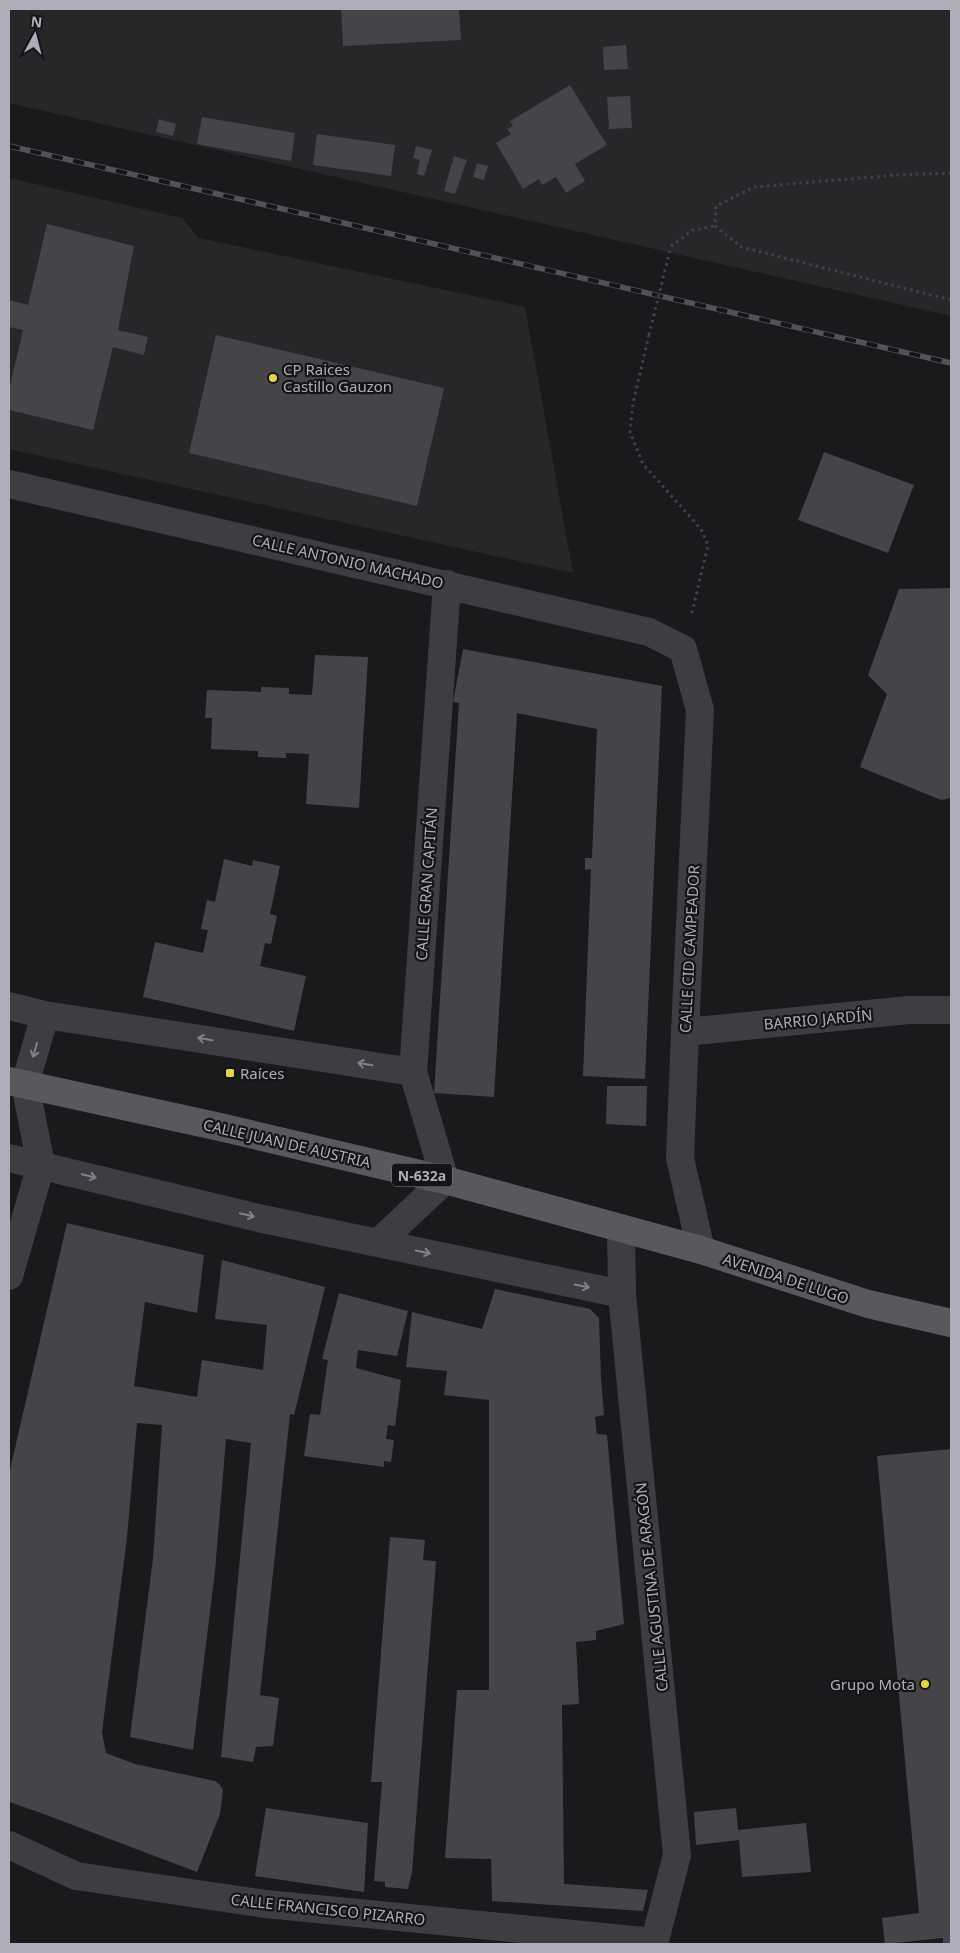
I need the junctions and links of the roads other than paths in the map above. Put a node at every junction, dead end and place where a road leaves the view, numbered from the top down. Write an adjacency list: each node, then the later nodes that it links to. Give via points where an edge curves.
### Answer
1 (9, 484): 2 (street, CALLE ANTONIO MACHADO)
2 (446, 584): 3 (street, CALLE ANTONIO MACHADO, via 649,632); 8 (street, CALLE GRAN CAPITÁN)
3 (683, 649): 7 (street, CALLE CID CAMPEADOR, via 700,710)
4 (9, 1006): 6 (street)
5 (951, 1010): 7 (street, BARRIO JARDÍN, via 909,1010)
6 (45, 1015): 8 (street, one-way to 6); 9 (street, one-way to 9)
7 (684, 1032): 15 (street, CALLE CID CAMPEADOR, via 680,1158)
8 (413, 1072): 12 (street, CALLE GRAN CAPITÁN)
9 (17, 1082): 11 (street); 12 (main road, CALLE JUAN DE AUSTRIA / N-632a)
10 (9, 1158): 11 (street)
11 (41, 1165): 14 (street, one-way to 14, via 258,1218); 16 (street)
12 (445, 1180): 13 (main road, CALLE JUAN DE AUSTRIA / N-632a); 14 (street)
13 (621, 1229): 15 (main road, AVENIDA DE LUGO / N-632a); 17 (street, CALLE AGUSTINA DE ARAGÓN)
14 (378, 1243): 17 (street, one-way to 17)
15 (701, 1250): 18 (main road, AVENIDA DE LUGO / N-632a, via 868,1304)
16 (9, 1276)
17 (622, 1294): 20 (street, CALLE AGUSTINA DE ARAGÓN, via 677,1855)
18 (951, 1323)
19 (9, 1845): 20 (street, CALLE FRANCISCO PIZARRO, via 76,1876 266,1904)
20 (655, 1943)

